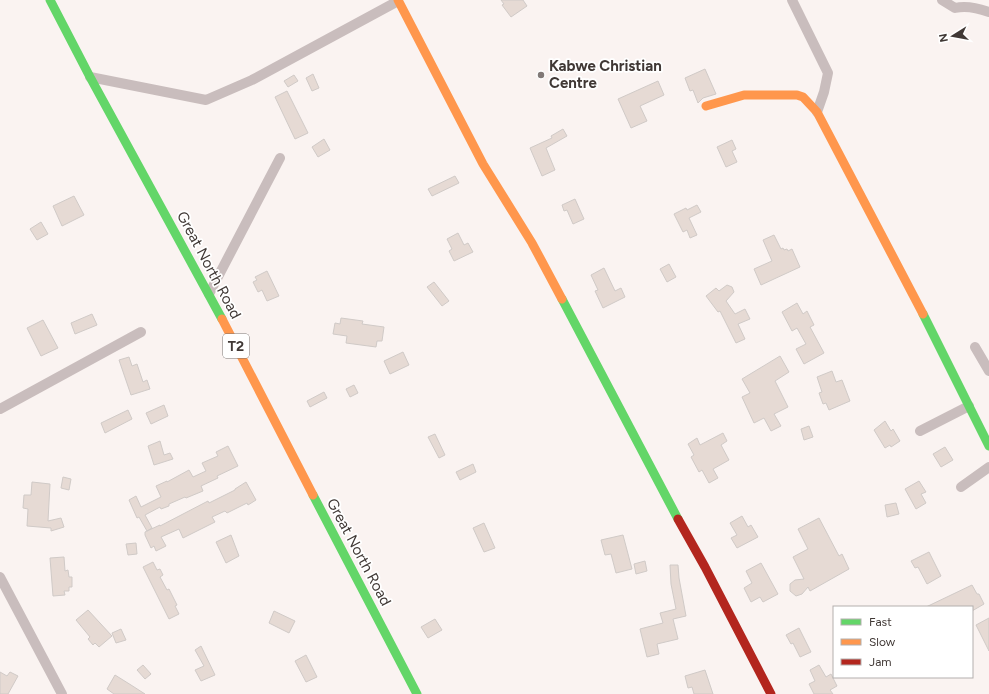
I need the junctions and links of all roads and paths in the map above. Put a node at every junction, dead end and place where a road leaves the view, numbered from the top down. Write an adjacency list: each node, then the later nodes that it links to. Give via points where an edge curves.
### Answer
1 (50, 0): 6 (main road, Great North Road / T2)
2 (398, 0): 6 (street, via 252,80 206,100); 23 (main road, via 483,164 532,242)
3 (792, 0): 8 (street, via 828,73)
4 (942, 0): 5 (street, via 955,8 978,8)
5 (989, 12)
6 (90, 78): 10 (main road, Great North Road / T2)
7 (706, 106): 8 (main road, via 744,95 797,94)
8 (816, 112): 14 (main road)
9 (280, 158): 10 (street)
10 (209, 294): 22 (main road, Great North Road / T2)
11 (141, 332): 15 (street)
12 (975, 347): 13 (street)
13 (989, 371)
14 (969, 406): 16 (street); 17 (main road)
15 (0, 410)
16 (920, 432)
17 (987, 438)
18 (989, 467): 19 (street)
19 (961, 487)
20 (0, 577): 21 (street)
21 (62, 694)
22 (417, 694)
23 (771, 694)

